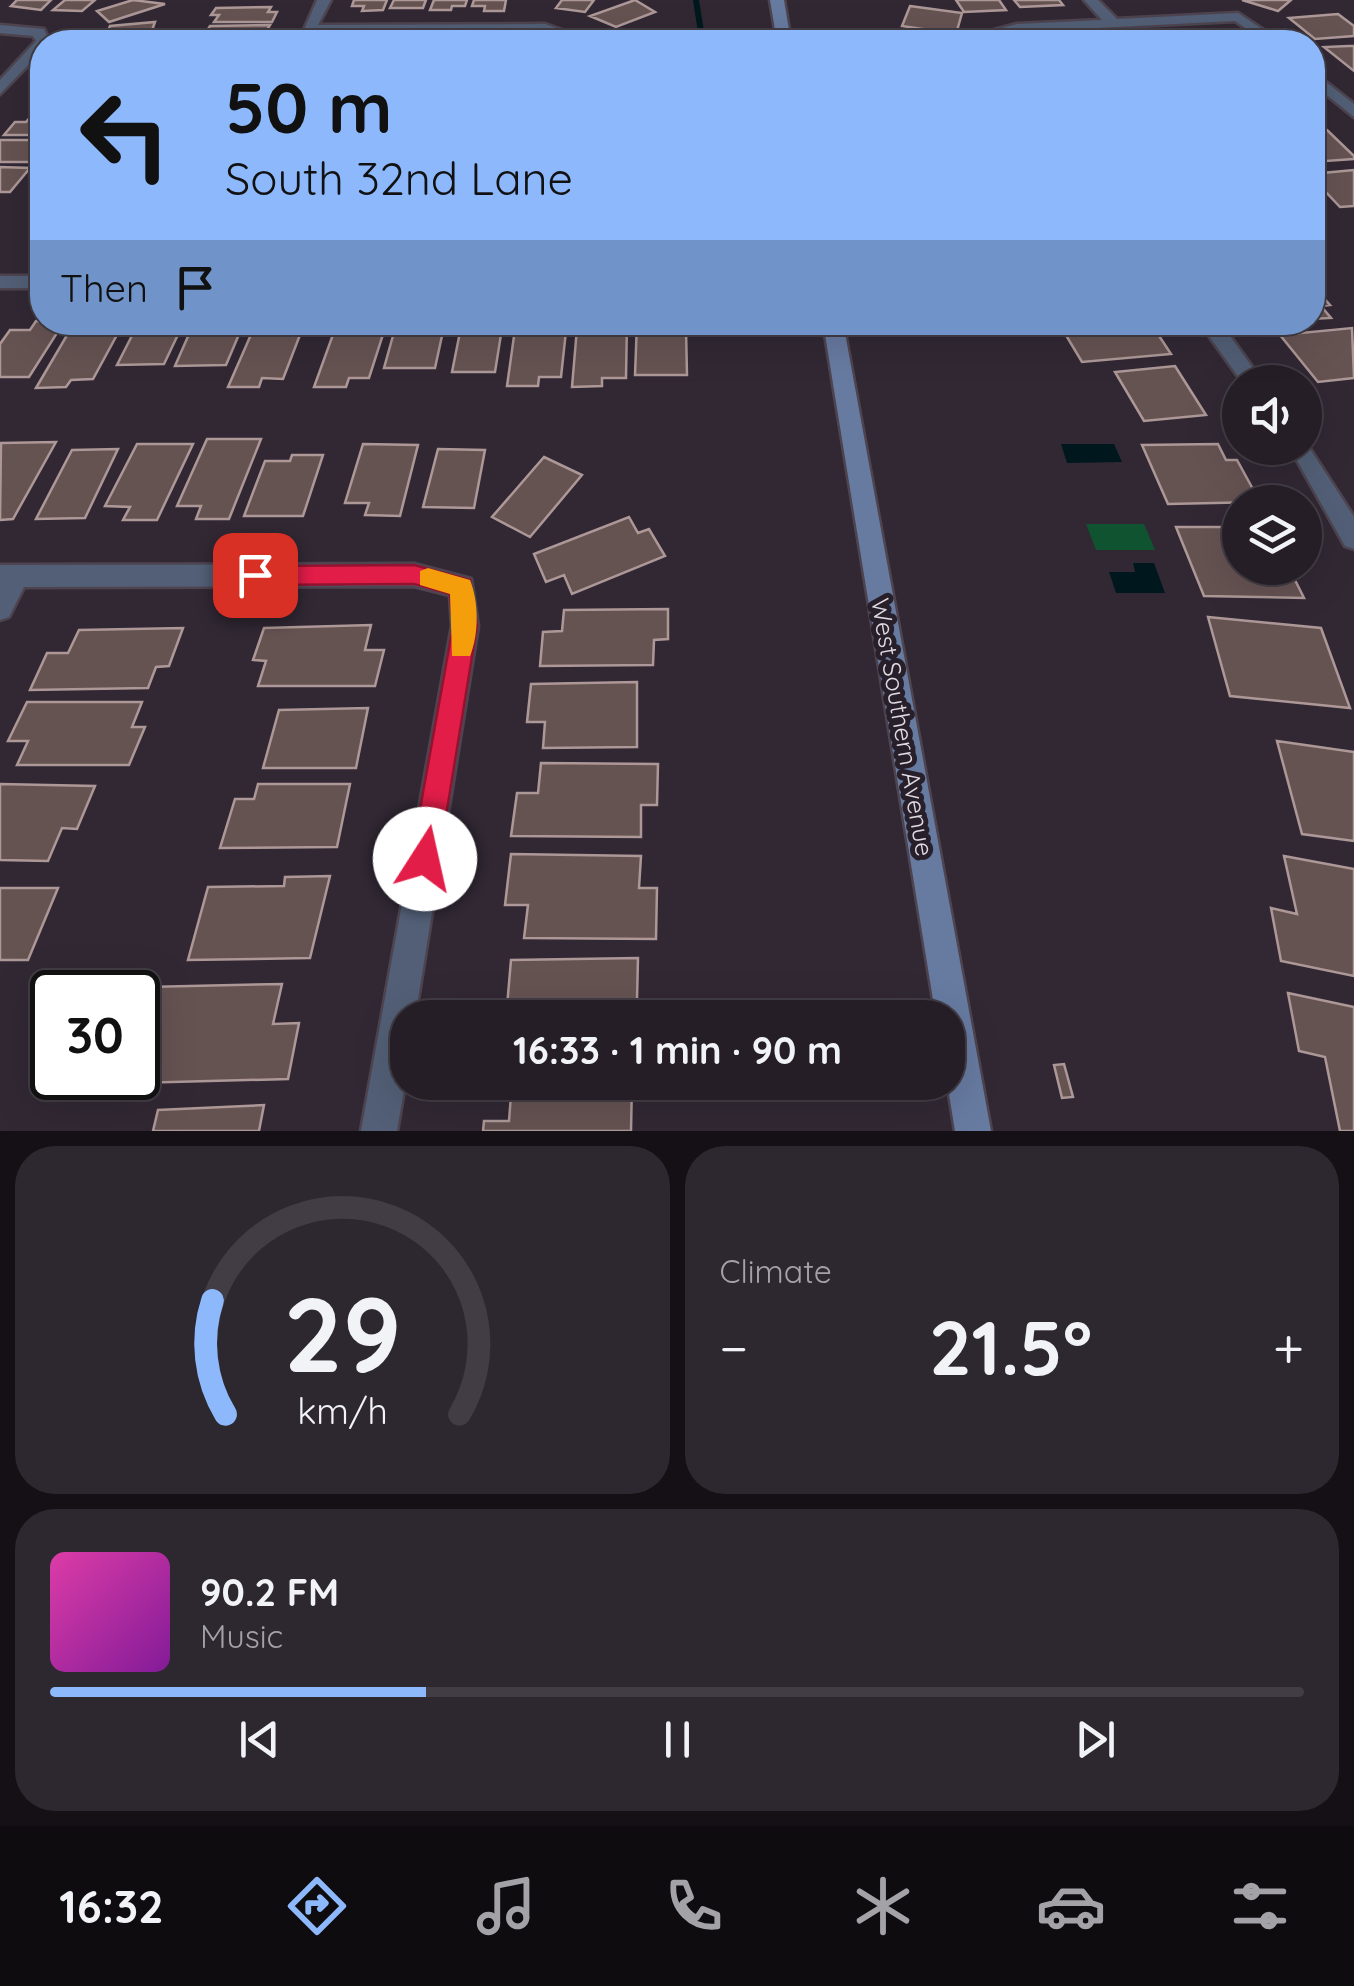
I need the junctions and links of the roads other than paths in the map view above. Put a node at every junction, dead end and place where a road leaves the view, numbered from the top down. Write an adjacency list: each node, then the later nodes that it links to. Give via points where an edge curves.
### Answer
1 (324, 0): 6 (street)
2 (777, 0): 7 (main road)
3 (1092, 0): 4 (street)
4 (1113, 23): 8 (street); 9 (street, via 1238,17)
5 (0, 29): 10 (street)
6 (309, 30)
7 (782, 30)
8 (1013, 30)
9 (1257, 30)
10 (30, 31)
11 (30, 56): 13 (street)
12 (1325, 87): 14 (street)
13 (0, 89)
14 (1354, 112)
15 (0, 282): 16 (street)
16 (30, 282)
17 (834, 335): 25 (main road, West Southern Avenue)
18 (1219, 335): 19 (street)
19 (1241, 365)
20 (1311, 465): 21 (street)
21 (1354, 539)
22 (9, 576): 23 (street); 24 (street, via 414,574 462,587 465,626)
23 (0, 609)
24 (379, 1131)
25 (973, 1131)

